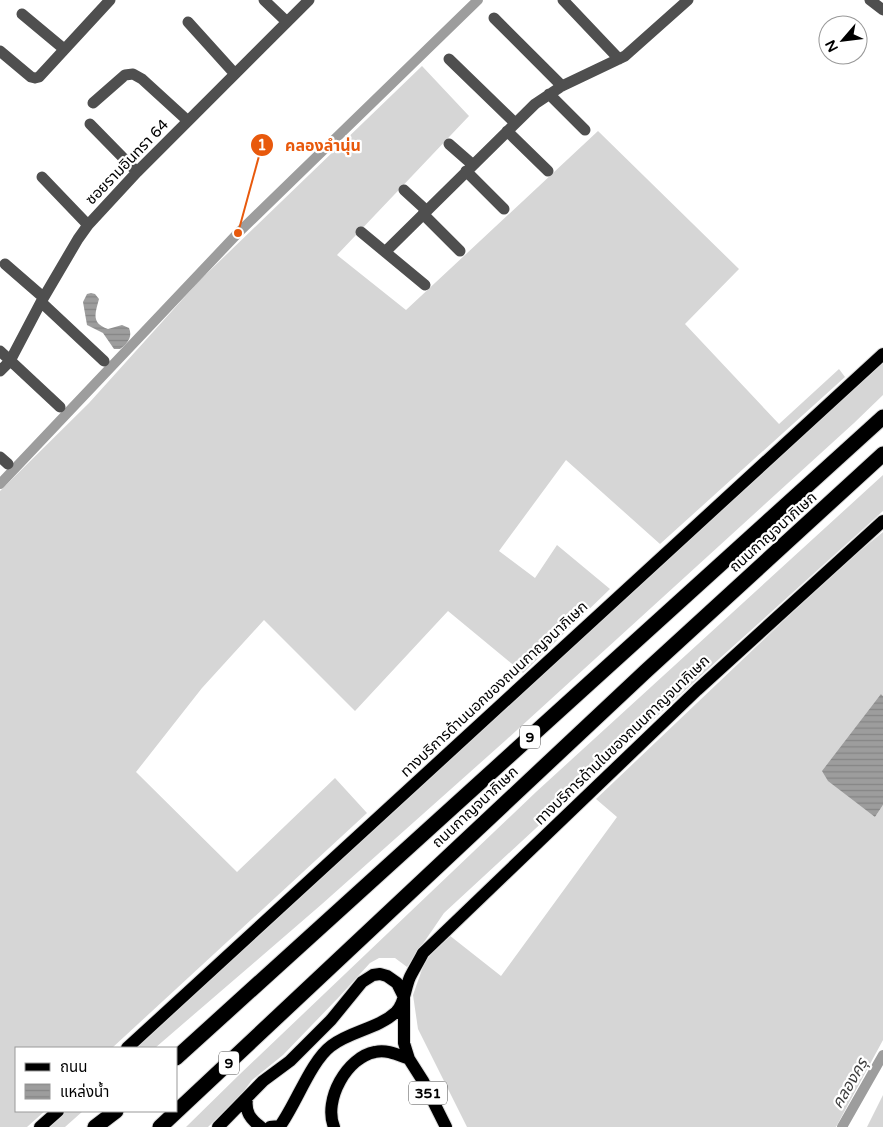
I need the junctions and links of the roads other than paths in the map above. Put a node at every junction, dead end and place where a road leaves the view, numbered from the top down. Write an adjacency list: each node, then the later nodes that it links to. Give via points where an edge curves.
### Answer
1 (264, 0): 11 (street)
2 (309, 0): 11 (street, ซอยรามอินทรา 64)
3 (688, 0): 15 (street)
4 (870, 0): 7 (street)
5 (105, 2): 12 (street)
6 (571, 3): 15 (street)
7 (883, 10)
8 (22, 14): 12 (street)
9 (494, 18): 17 (street)
10 (188, 22): 16 (street)
11 (287, 22): 16 (street, ซอยรามอินทรา 64)
12 (64, 49): 13 (street, via 40,77 35,78)
13 (0, 51)
14 (449, 59): 22 (street)
15 (619, 59): 17 (street)
16 (236, 74): 20 (street, ซอยรามอินทรา 64)
17 (562, 86): 18 (street)
18 (549, 94): 22 (street); 23 (street)
19 (93, 103): 20 (street, via 125,75 133,74 142,78)
20 (188, 121): 26 (street, ซอยรามอินทรา 64)
21 (90, 124): 26 (street)
22 (511, 127): 25 (street); 27 (street)
23 (585, 130)
24 (449, 144): 25 (street)
25 (470, 168): 30 (street); 31 (street)
26 (137, 172): 32 (street, ซอยรามอินทรา 64)
27 (548, 172)
28 (42, 177): 32 (street)
29 (404, 190): 31 (street)
30 (504, 209)
31 (425, 213): 34 (street); 35 (street)
32 (88, 225): 38 (street, ซอยรามอินทรา 64)
33 (361, 232): 35 (street)
34 (460, 251)
35 (385, 252): 37 (street)
36 (5, 264): 38 (street)
37 (426, 285)
38 (42, 300): 41 (street, ซอยรามอินทรา 64); 42 (street)
39 (0, 351): 41 (street)
40 (883, 354): 49 (main road, ทางบริการด้านนอกของถนนกาญจนาภิเษก)
41 (10, 361): 43 (street, ซอยรามอินทรา 64); 44 (street)
42 (104, 361)
43 (0, 371)
44 (60, 407)
45 (883, 417): 50 (highway, ถนนกาญจนาภิเษก / 9)
46 (883, 454): 53 (highway, ถนนกาญจนาภิเษก / 9, via 646,671)
47 (883, 521): 48 (main road, ทางบริการด้านในของถนนกาญจนาภิเษก, via 697,690 423,953)
48 (404, 997): 51 (main road, 351, via 404,1036); 52 (main road, via 392,979 380,974 369,977 290,1062); 64 (main road, ทางบริการด้านในของถนนกาญจนาภิเษก, via 397,1011 389,1017 331,1046 310,1073 290,1113)
49 (127, 1047)
50 (178, 1056)
51 (409, 1059): 65 (main road, via 392,1052 377,1051 361,1057 349,1069 333,1098 331,1118); 66 (main road, 351)
52 (246, 1098): 62 (main road); 63 (main road, via 249,1117)
53 (178, 1111)
54 (57, 1112): 58 (main road)
55 (116, 1112): 59 (highway)
56 (116, 1112): 60 (highway)
57 (177, 1112): 61 (highway, ถนนกาญจนาภิเษก / 9)
58 (40, 1127)
59 (95, 1127)
60 (101, 1127)
61 (161, 1127)
62 (218, 1127)
63 (260, 1127)
64 (279, 1127)
65 (334, 1127)
66 (446, 1127)

